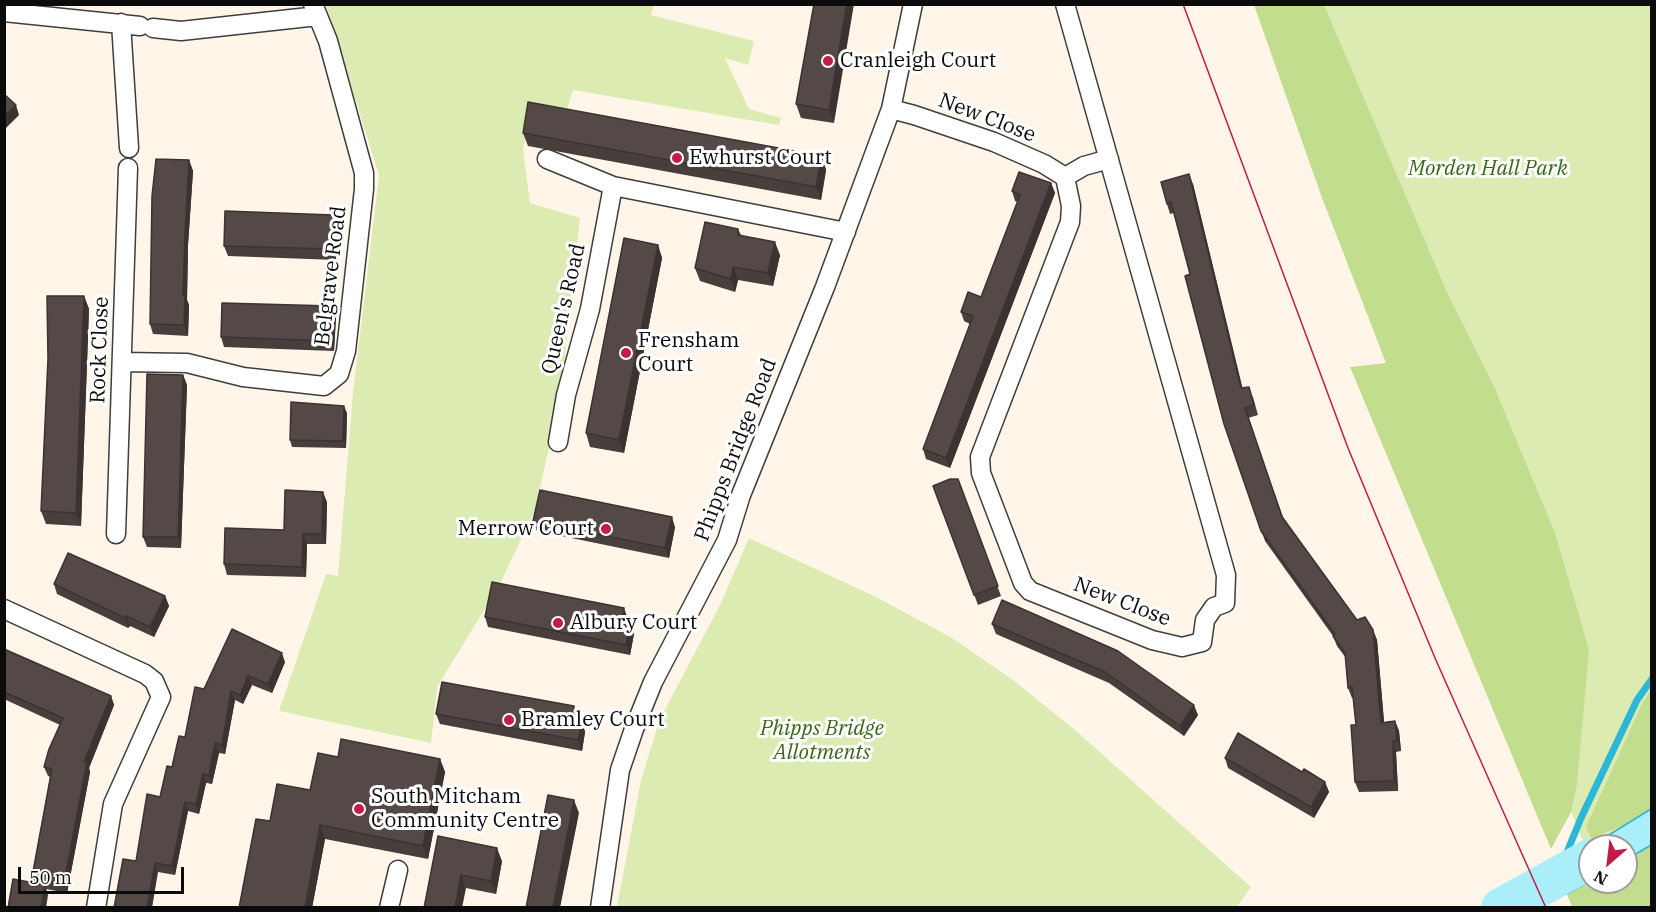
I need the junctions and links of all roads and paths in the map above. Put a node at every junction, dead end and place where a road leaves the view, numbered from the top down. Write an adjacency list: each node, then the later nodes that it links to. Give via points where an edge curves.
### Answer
1 (913, 4): 6 (street, Phipps Bridge Road)
2 (1065, 4): 9 (street, New Close)
3 (316, 10): 5 (street, via 181,31); 14 (street, Belgrave Road, via 364,172 346,351 339,374 324,386 243,377 187,363)
4 (4, 12): 5 (street)
5 (121, 23): 7 (street)
6 (891, 110): 11 (street, New Close, via 994,142); 13 (street, Phipps Bridge Road)
7 (129, 148)
8 (547, 159): 12 (street)
9 (1109, 159): 11 (street); 11 (street, New Close, via 1226,575 1225,603 1214,607 1205,620 1202,642 1182,647 1152,640 1030,591 1023,583 981,472 980,457 1070,222)
10 (128, 168): 14 (street, Rock Close)
11 (1065, 177)
12 (614, 186): 13 (street); 15 (street, Queen's Road)
13 (846, 232): 21 (street, Phipps Bridge Road, via 741,495 727,540 653,682 634,729 620,770)
14 (122, 362): 16 (street, Rock Close)
15 (558, 442)
16 (116, 534)
17 (4, 609): 19 (street, via 145,674 154,681 162,697 113,804)
18 (398, 870): 20 (street)
19 (96, 908)
20 (389, 908)
21 (600, 908)

